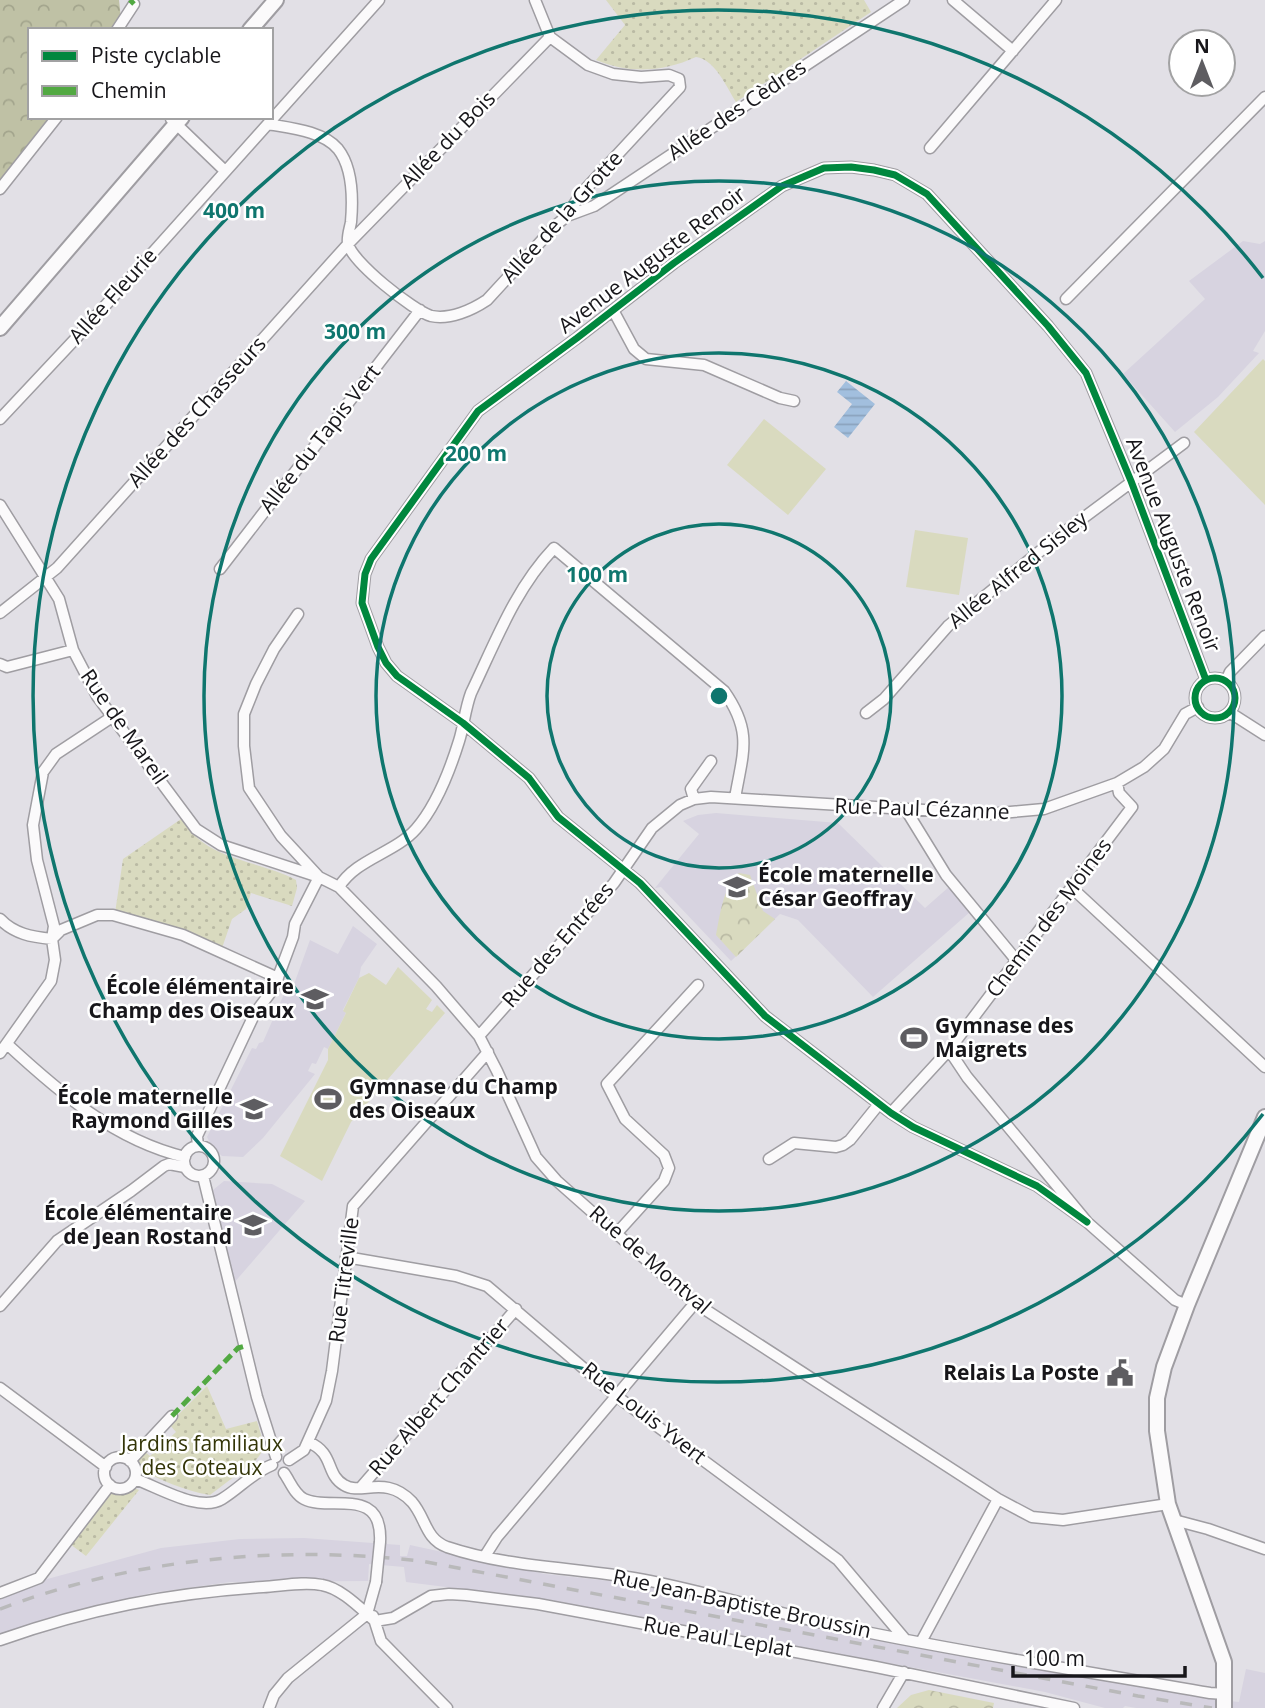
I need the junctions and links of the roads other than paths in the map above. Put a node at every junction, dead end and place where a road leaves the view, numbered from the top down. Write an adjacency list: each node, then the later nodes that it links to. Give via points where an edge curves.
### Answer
1 (276, 0): 10 (main road)
2 (285, 0): 11 (main road)
3 (379, 0): 15 (street, Allée Fleurie)
4 (535, 0): 12 (street)
5 (904, 0): 23 (street, Allée des Cèdres, via 594,206)
6 (953, 0): 13 (street)
7 (1056, 0): 13 (street)
8 (134, 4): 9 (street)
9 (118, 28)
10 (252, 28)
11 (261, 28)
12 (550, 37): 23 (street, Allée de la Grotte, via 587,65 613,74 669,75 678,79 680,87 580,195); 24 (street, Allée du Bois)
13 (1013, 51): 20 (street)
14 (1265, 97): 26 (street)
15 (273, 118)
16 (55, 119): 22 (street)
17 (272, 119): 19 (street, Allée Fleurie)
18 (175, 120): 21 (street); 25 (main road)
19 (268, 124): 21 (street, Allée Fleurie); 24 (street, via 326,139 338,149 350,178)
20 (930, 148)
21 (224, 170): 32 (street, Allée Fleurie)
22 (0, 189)
23 (567, 216): 27 (street, Allée de la Grotte, via 476,307 448,316)
24 (348, 244): 27 (street, via 358,260); 37 (street, Allée des Chasseurs)
25 (20, 298): 29 (main road); 30 (main road)
26 (1066, 299)
27 (419, 310): 36 (street, Allée du Tapis Vert)
28 (613, 310): 31 (street, via 634,349 646,359 704,365); 34 (street, Avenue Auguste Renoir, via 794,180 824,168 851,167 895,175 927,194 1070,352 1086,373); 49 (street, Avenue Auguste Renoir, via 478,411 371,559 365,574 362,603 386,663)
29 (0, 313)
30 (0, 328)
31 (794, 401)
32 (0, 419)
33 (1184, 443): 34 (street, Allée Alfred Sisley)
34 (1131, 481): 43 (street, Avenue Auguste Renoir); 47 (street, Allée Alfred Sisley, via 948,626)
35 (0, 505): 37 (street, Rue de Mareil)
36 (220, 569)
37 (45, 579): 38 (street, Allée des Chasseurs); 41 (street, Rue de Mareil, via 59,599)
38 (0, 613)
39 (298, 614): 57 (street, via 256,684 244,715 244,746 249,788 281,836)
40 (1265, 636): 44 (street)
41 (72, 650): 42 (street, via 7,667); 48 (street, Rue de Mareil)
42 (0, 664)
43 (1206, 680): 44 (street); 45 (street, via 1196,692)
44 (1226, 681): 46 (street, via 1235,696)
45 (1198, 707): 46 (street, via 1212,717); 52 (street, Rue Paul Cézanne, via 1185,715 1164,749)
46 (1229, 712): 50 (street)
47 (866, 713)
48 (112, 717): 57 (street, Rue de Mareil, via 196,829 221,845); 61 (street, via 56,754 43,772 33,825 54,926)
49 (463, 723): 53 (street, via 471,693 520,592 554,548 724,691 743,726); 56 (street, Avenue Auguste Renoir, via 529,778 558,817); 58 (street, via 441,788 418,827 362,865)
50 (1265, 735)
51 (710, 761): 54 (street, via 691,789)
52 (1117, 783): 55 (street, Rue Paul Cézanne, via 1069,802 1016,813); 59 (street, Chemin des Moines, via 1119,793 1132,807)
53 (735, 798): 54 (street, Rue Paul Cézanne); 55 (street, Rue Paul Cézanne)
54 (694, 799): 56 (street, Rue des Entrées, via 666,814)
55 (906, 810): 62 (street, via 946,875)
56 (624, 869): 65 (street, Rue des Entrées); 71 (street, Avenue Auguste Renoir, via 765,1016)
57 (319, 877): 58 (street, Rue de Montval); 63 (street, via 295,924)
58 (339, 887): 65 (street, Rue de Montval)
59 (1072, 888): 62 (street, Chemin des Moines); 70 (street)
60 (0, 919): 61 (street, via 10,930)
61 (52, 939): 63 (street, via 61,930 97,915 113,915 183,935); 66 (street, via 51,981)
62 (1017, 961): 67 (street, Chemin des Moines)
63 (278, 978): 74 (street, via 255,1013 197,1136)
64 (698, 985): 79 (street, via 607,1084 625,1119 664,1155 669,1168 664,1181)
65 (479, 1036): 68 (street, Rue de Montval)
66 (7, 1044): 69 (street); 76 (street, via 93,1117)
67 (949, 1050): 72 (street, Chemin des Moines); 78 (street)
68 (488, 1052): 79 (street, Rue de Montval, via 536,1157); 80 (street, Rue Titreville, via 353,1206)
69 (0, 1053)
70 (1265, 1067)
71 (879, 1104): 72 (street, Avenue Auguste Renoir); 75 (street, via 843,1145 794,1143)
72 (891, 1114): 78 (street, Avenue Auguste Renoir, via 1037,1186)
73 (1265, 1117): 82 (main road)
74 (198, 1146): 76 (street, via 190,1150); 77 (street, via 207,1149 214,1160 210,1172)
75 (769, 1159)
76 (185, 1162): 77 (street, via 190,1174); 83 (street, via 164,1166 57,1241)
77 (202, 1176): 91 (street)
78 (1087, 1222): 82 (street, via 1175,1300)
79 (617, 1233): 81 (street, Rue de Montval)
80 (346, 1257): 84 (street, Rue Louis Yvert, via 459,1276 487,1286); 88 (street, Rue Titreville, via 328,1391)
81 (695, 1303): 86 (street); 97 (street, Rue de Montval)
82 (1187, 1305): 98 (main road, via 1157,1398)
83 (0, 1306)
84 (516, 1309): 86 (street, Rue Louis Yvert); 96 (street, Rue Albert Chantrier)
85 (0, 1388): 92 (street)
86 (615, 1395): 101 (street); 104 (street, Rue Louis Yvert, via 838,1560)
87 (172, 1416): 90 (street)
88 (308, 1443): 89 (street, Rue Titreville); 96 (street, Rue Jean-Baptiste Broussin, via 323,1450 342,1484)
89 (289, 1460): 91 (street, via 285,1456); 93 (street)
90 (130, 1461): 92 (street, via 116,1458); 94 (street, via 136,1469)
91 (274, 1461): 93 (street, via 276,1472); 94 (street, via 221,1500 209,1503 193,1502)
92 (106, 1467): 95 (street)
93 (284, 1473): 103 (street, bridge, via 297,1494 307,1500 352,1503 366,1509 378,1524 380,1542)
94 (135, 1479): 95 (street, via 124,1489)
95 (110, 1485): 102 (street, via 39,1578)
96 (362, 1486): 101 (street, Rue Jean-Baptiste Broussin, via 383,1486 401,1493 413,1503 437,1542)
97 (998, 1499): 98 (street, Rue de Montval, via 1032,1517 1063,1520); 106 (street)
98 (1168, 1504): 99 (main road)
99 (1174, 1520): 100 (street); 108 (main road, via 1224,1661)
100 (1265, 1549)
101 (485, 1556): 104 (street, Rue Jean-Baptiste Broussin, via 658,1582)
102 (0, 1593)
103 (370, 1614): 105 (street, via 324,1585 230,1589 142,1600 58,1620); 107 (street, Rue Paul Leplat, via 393,1618 432,1596 466,1595 538,1604); 109 (street, Rue Paul Leplat, via 288,1678); 110 (street, via 381,1640)
104 (904, 1639): 106 (street, Rue Jean-Baptiste Broussin)
105 (0, 1640)
106 (921, 1642): 108 (street, Rue Jean-Baptiste Broussin, via 1210,1693)
107 (904, 1672): 111 (street); 112 (street, Rue Paul Leplat)
108 (1224, 1701)
109 (269, 1708)
110 (447, 1708)
111 (883, 1708)
112 (1074, 1708)

